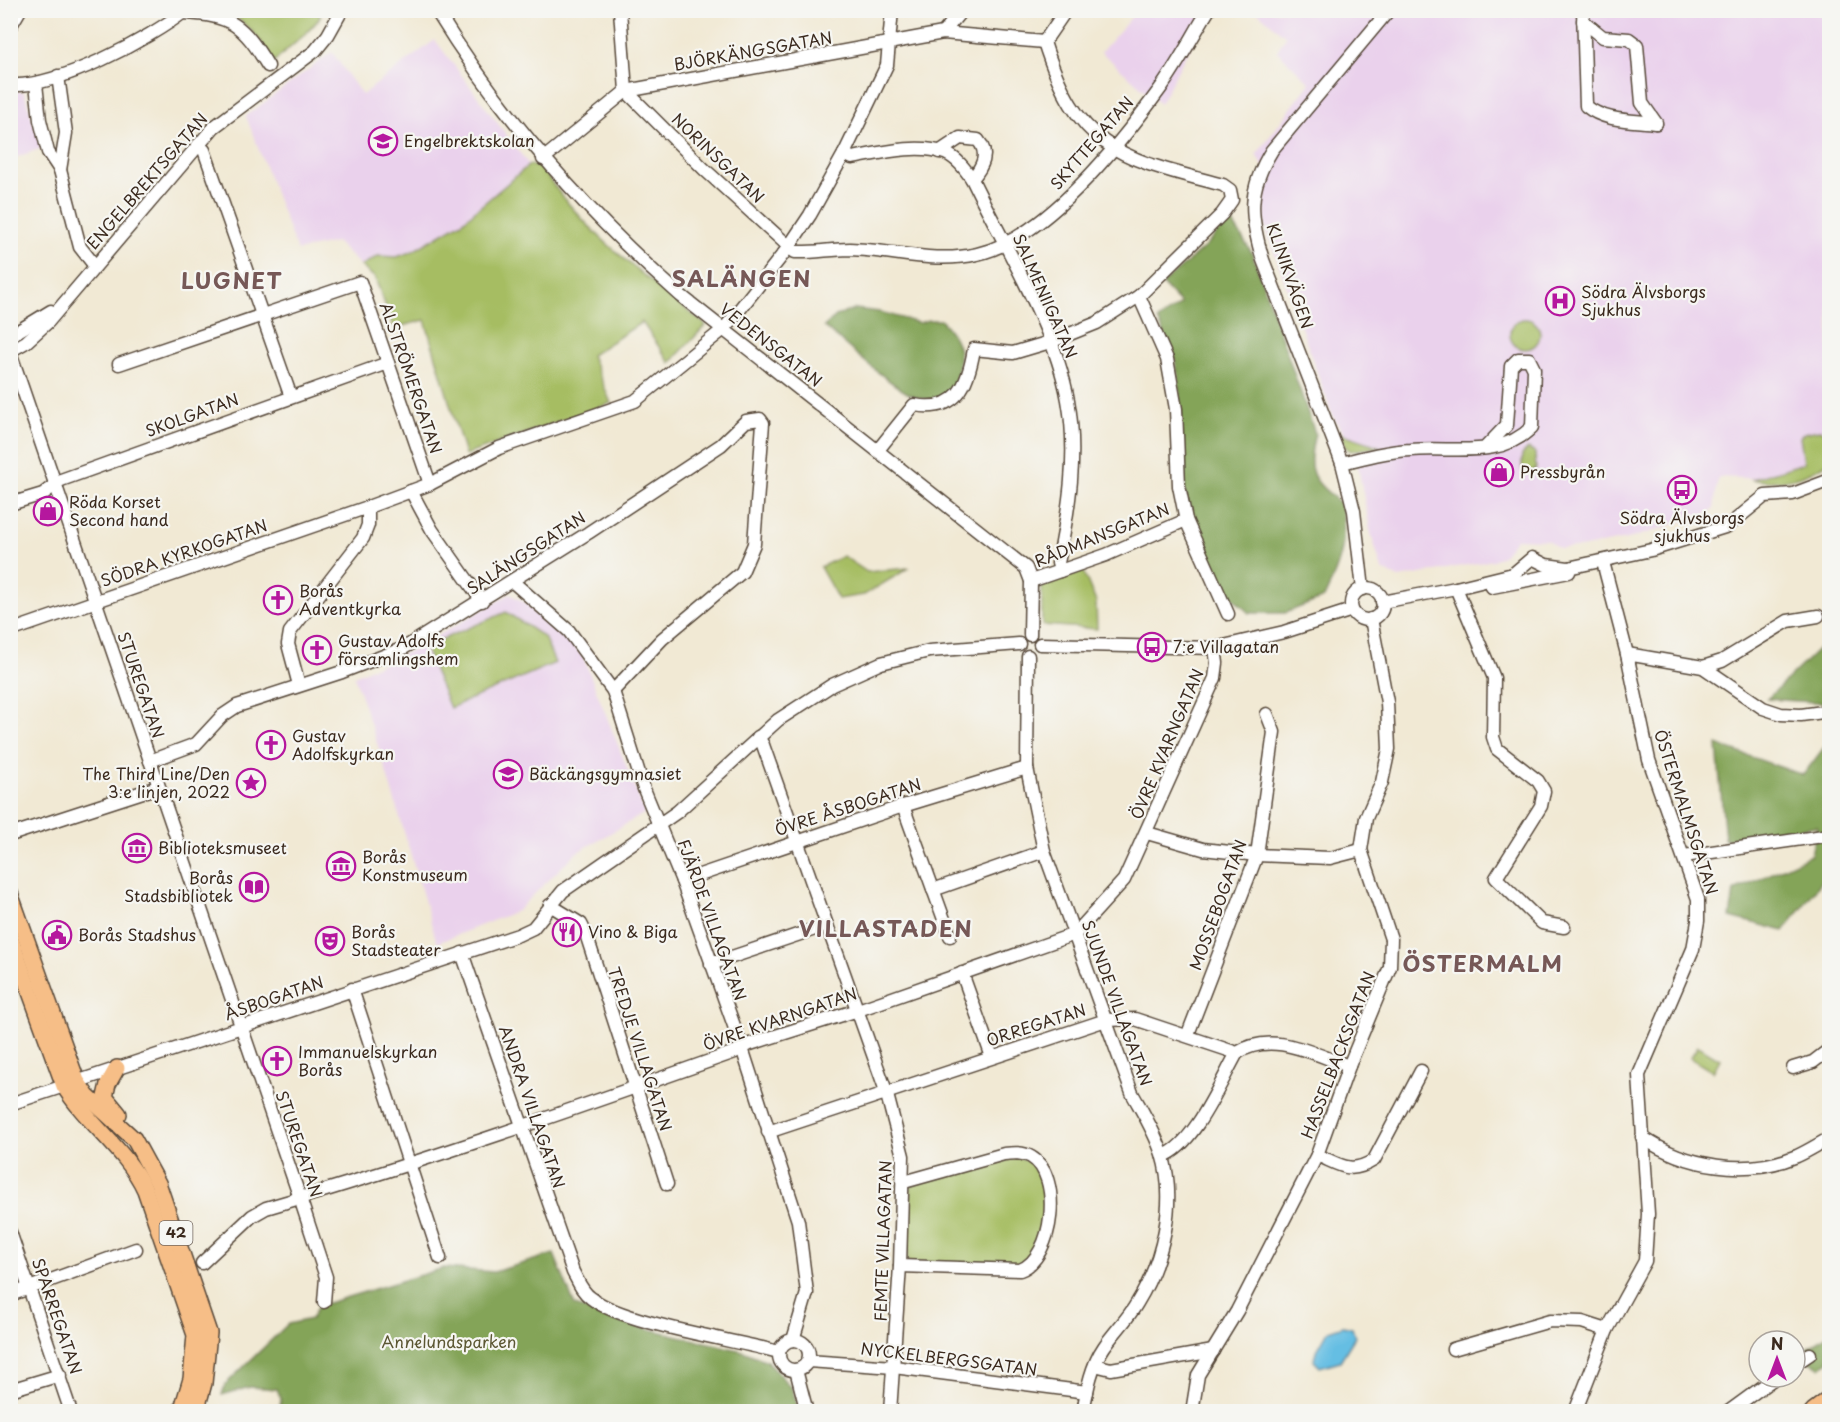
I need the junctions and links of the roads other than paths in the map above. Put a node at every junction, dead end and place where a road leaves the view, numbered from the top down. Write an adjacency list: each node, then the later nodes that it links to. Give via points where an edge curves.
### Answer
1 (20, 10): 12 (street)
2 (342, 10): 25 (street, ENGELBREKTSGATAN, via 315,51 236,108)
3 (436, 10): 29 (street, VEDENSGATAN, via 475,72)
4 (620, 10): 22 (street)
5 (892, 10): 16 (street, SÖDRA KYRKOGATAN)
6 (962, 10): 13 (street)
7 (1066, 10): 15 (street)
8 (1389, 10): 49 (street, KLINIKVÄGEN, via 1272,150 1254,187 1254,226 1263,260)
9 (1208, 11): 26 (street, SKYTTEGATAN, via 1161,88)
10 (183, 12): 18 (street, via 213,15 242,28); 19 (street, via 134,45)
11 (1583, 16): 14 (street); 17 (street)
12 (10, 27)
13 (943, 33): 15 (street, BJÖRKÄNGSGATAN); 16 (street, BJÖRKÄNGSGATAN)
14 (1603, 37): 17 (street); 23 (street, via 1629,39 1637,45)
15 (1044, 42): 26 (street, via 1070,106 1089,130)
16 (890, 43): 22 (street, BJÖRKÄNGSGATAN); 28 (street, SÖDRA KYRKOGATAN, via 887,65)
17 (1583, 51): 24 (street, via 1586,106 1594,114)
18 (268, 66)
19 (58, 76): 20 (street); 30 (street, via 66,133)
20 (36, 84): 21 (street); 30 (street, via 48,152)
21 (10, 85)
22 (626, 91): 29 (street); 33 (street, NORINSGATAN)
23 (1642, 103): 24 (street); 24 (street, via 1656,123)
24 (1624, 120)
25 (198, 145): 34 (street, ENGELBREKTSGATAN); 37 (street, via 204,150)
26 (1111, 148): 32 (street, SKYTTEGATAN, via 1074,193 1040,223); 35 (street, via 1124,156 1223,185 1230,190 1232,200)
27 (939, 152): 28 (street, SALMENIIGATAN, via 910,150 852,158); 31 (street, SALMENIIGATAN, via 959,162); 31 (street, via 960,138 978,140 985,154)
28 (844, 154): 33 (street, SÖDRA KYRKOGATAN)
29 (543, 159): 38 (street, VEDENSGATAN, via 631,252)
30 (60, 170): 34 (street, via 78,242)
31 (972, 179): 32 (street, SALMENIIGATAN)
32 (1005, 246): 33 (street, SKYTTEGATAN, via 945,259 849,249 795,252); 40 (street, SALMENIIGATAN)
33 (788, 248): 38 (street, SÖDRA KYRKOGATAN)
34 (95, 266): 36 (street, ENGELBREKTSGATAN)
35 (1140, 296): 40 (street, via 1097,323); 56 (street, via 1167,359 1176,409 1179,486)
36 (59, 306): 39 (street, ENGELBREKTSGATAN); 41 (street, ENGELBREKTSGATAN, via 48,322)
37 (262, 315): 42 (street, ALSTRÖMERGATAN, via 360,282); 43 (street); 44 (street)
38 (725, 328): 48 (street, VEDENSGATAN); 52 (street, SÖDRA KYRKOGATAN, via 635,401 499,448)
39 (10, 336)
40 (1050, 342): 48 (street, via 1013,353 974,349 961,392 937,406 914,405); 59 (street, SALMENIIGATAN, via 1068,398 1073,456)
41 (10, 352): 51 (street, STUREGATAN)
42 (388, 363): 44 (street, SKOLGATAN); 52 (street, ALSTRÖMERGATAN)
43 (118, 364)
44 (291, 397): 51 (street, SKOLGATAN)
45 (1507, 425): 46 (street); 46 (street, via 1511,366 1518,359 1528,359 1534,369 1532,427); 47 (street)
46 (1527, 432): 47 (street, via 1502,447)
47 (1486, 447): 49 (street, via 1388,452)
48 (878, 450): 60 (street, VEDENSGATAN, via 1018,560)
49 (1342, 463): 63 (street, KLINIKVÄGEN, via 1354,511)
50 (1830, 480): 57 (street, via 1793,494 1766,496 1728,526 1693,539)
51 (55, 484): 54 (street, SKOLGATAN, via 43,494); 64 (street, STUREGATAN)
52 (430, 484): 53 (street, SÖDRA KYRKOGATAN)
53 (411, 491): 55 (street, SÖDRA KYRKOGATAN); 65 (street, via 432,530)
54 (10, 504)
55 (368, 507): 64 (street, SÖDRA KYRKOGATAN); 79 (street, via 363,538 290,632 288,644)
56 (1186, 520): 59 (street, RÅDMANSGATAN); 68 (street)
57 (1603, 562): 58 (street); 76 (street, ÖSTERMALMSGATAN)
58 (1586, 565): 62 (street, via 1579,570 1474,591); 62 (street, via 1554,567 1532,558 1513,574)
59 (1060, 571): 60 (street, RÅDMANSGATAN)
60 (1031, 581): 72 (street)
61 (513, 582): 65 (street, SALÄNGSGATAN); 80 (street, FJÄRDE VILLAGATAN, via 568,631); 80 (street, SALÄNGSGATAN, via 721,445 746,422 760,419 763,423 754,544 742,572 662,639)
62 (1459, 588): 66 (street); 102 (street, via 1494,678 1493,737 1497,749 1545,791 1541,806 1496,878 1542,923)
63 (1363, 589): 66 (street, via 1376,591); 67 (street, via 1353,596)
64 (96, 601): 71 (street, SÖDRA KYRKOGATAN); 84 (street, STUREGATAN)
65 (482, 601): 79 (street, SALÄNGSGATAN, via 395,652)
66 (1382, 602): 70 (street, via 1380,613)
67 (1352, 610): 70 (street, via 1361,619); 75 (street, via 1288,631)
68 (1228, 614)
69 (1818, 616): 78 (street, via 1788,621 1722,661)
70 (1371, 619): 93 (street, HASSELBACKSGATAN, via 1388,702 1389,749 1382,782 1366,818)
71 (10, 632)
72 (1030, 635): 73 (street); 74 (street, via 1037,637)
73 (1019, 644): 77 (street); 83 (street, ÅSBOGATAN, via 929,651 881,663 832,685)
74 (1040, 644): 75 (street); 77 (street, via 1037,653)
75 (1215, 648): 89 (street, ÖVRE KVARNGATAN, via 1215,678)
76 (1627, 654): 78 (street); 96 (street, ÖSTERMALMSGATAN, via 1649,760 1664,810)
77 (1029, 656): 85 (street, SJUNDE VILLAGATAN)
78 (1703, 667): 81 (street, via 1763,708 1801,715)
79 (299, 685): 84 (street, SALÄNGSGATAN, via 237,706 196,744)
80 (613, 691): 88 (street, FJÄRDE VILLAGATAN)
81 (1830, 711)
82 (1267, 714): 95 (street, MOSSEBOGATAN, via 1274,732)
83 (758, 737): 88 (street, ÅSBOGATAN); 92 (street, FEMTE VILLAGATAN)
84 (150, 762): 86 (street, STUREGATAN)
85 (1027, 768): 87 (street, ÖVRE ÅSBOGATAN); 94 (street, SJUNDE VILLAGATAN)
86 (158, 787): 90 (street); 112 (street, STUREGATAN)
87 (903, 806): 92 (street, ÖVRE ÅSBOGATAN); 98 (street)
88 (659, 824): 97 (street, FJÄRDE VILLAGATAN); 100 (street, ÅSBOGATAN, via 563,891)
89 (1147, 833): 95 (street, via 1203,849); 103 (street, ÖVRE KVARNGATAN, via 1117,891)
90 (10, 835)
91 (1830, 835): 96 (street)
92 (797, 841): 97 (street, ÖVRE ÅSBOGATAN); 101 (street, FEMTE VILLAGATAN)
93 (1361, 850): 95 (street, via 1330,858); 118 (street, HASSELBACKSGATAN, via 1391,939 1390,967)
94 (1044, 851): 98 (street); 103 (street, SJUNDE VILLAGATAN)
95 (1257, 855): 113 (street, MOSSEBOGATAN)
96 (1684, 856): 129 (street, ÖSTERMALMSGATAN, via 1698,899 1698,921 1693,949 1639,1075)
97 (682, 881): 107 (street, FJÄRDE VILLAGATAN)
98 (933, 890): 104 (street)
99 (12, 902): 122 (main road, 42)
100 (546, 910): 106 (street, ÅSBOGATAN, via 533,927 518,935); 123 (street, TREDJE VILLAGATAN, via 581,924)
101 (827, 925): 107 (street); 110 (street, FEMTE VILLAGATAN)
102 (1564, 927)
103 (1075, 934): 108 (street, ÖVRE KVARNGATAN); 111 (street, SJUNDE VILLAGATAN)
104 (950, 936)
105 (10, 937): 122 (main road, 42)
106 (462, 953): 109 (street, ÅSBOGATAN); 126 (street, ANDRA VILLAGATAN)
107 (711, 964): 114 (street, FJÄRDE VILLAGATAN)
108 (962, 973): 110 (street, ÖVRE KVARNGATAN); 117 (street)
109 (352, 989): 112 (street, ÅSBOGATAN); 133 (street)
110 (858, 1010): 114 (street, ÖVRE KVARNGATAN); 124 (street, FEMTE VILLAGATAN)
111 (1106, 1020): 113 (street, ORREGATAN, via 1135,1019); 117 (street, ORREGATAN); 132 (street, SJUNDE VILLAGATAN, via 1132,1093)
112 (243, 1027): 119 (street, ÅSBOGATAN); 136 (street, STUREGATAN)
113 (1188, 1034): 116 (street, ORREGATAN)
114 (742, 1048): 123 (street, ÖVRE KVARNGATAN); 127 (street, FJÄRDE VILLAGATAN)
115 (1830, 1049): 120 (street, via 1813,1062)
116 (1237, 1053): 118 (street, via 1248,1046 1271,1042); 132 (street, via 1179,1147)
117 (992, 1056): 124 (street, ORREGATAN)
118 (1349, 1066): 131 (street, HASSELBACKSGATAN)
119 (117, 1068): 122 (street, ÅSBOGATAN); 128 (main road, via 105,1097 126,1122)
120 (1793, 1068)
121 (1421, 1071): 131 (street, via 1374,1160 1350,1169)
122 (71, 1083): 125 (street, ÅSBOGATAN); 128 (main road, 42); 162 (main road, 42, via 75,1105 135,1168 195,1335 190,1380)
123 (635, 1087): 126 (street, ÖVRE KVARNGATAN); 135 (street, TREDJE VILLAGATAN)
124 (886, 1090): 127 (street, ORREGATAN); 134 (street, FEMTE VILLAGATAN, via 903,1156)
125 (10, 1104)
126 (521, 1126): 133 (street, ÖVRE KVARNGATAN); 149 (street, ANDRA VILLAGATAN, via 573,1272 587,1295 605,1306 659,1323)
127 (768, 1132): 146 (street, FJÄRDE VILLAGATAN, via 798,1221 807,1279)
128 (130, 1135): 163 (main road, 42, via 158,1183 209,1333 204,1383)
129 (1642, 1137): 130 (street, via 1669,1154 1729,1166 1779,1161); 145 (street, ÖSTERMALMSGATAN, via 1648,1214 1645,1261)
130 (1830, 1138)
131 (1317, 1155): 148 (street, HASSELBACKSGATAN)
132 (1163, 1156): 153 (street, SJUNDE VILLAGATAN, via 1167,1208 1155,1269 1137,1304 1103,1347)
133 (410, 1164): 136 (street, ÖVRE KVARNGATAN); 139 (street)
134 (904, 1182): 141 (street, FEMTE VILLAGATAN); 141 (street, via 1018,1152 1032,1157 1041,1166 1050,1227 1033,1261 1020,1270)
135 (667, 1184)
136 (300, 1198): 140 (street, ÖVRE KVARNGATAN, via 252,1216); 144 (street, STUREGATAN, via 326,1277)
137 (10, 1232): 142 (street, SPARREGATAN)
138 (136, 1249): 142 (street)
139 (440, 1258)
140 (202, 1263)
141 (900, 1266): 154 (street, FEMTE VILLAGATAN)
142 (30, 1288): 143 (street); 156 (street, SPARREGATAN)
143 (10, 1295)
144 (324, 1302)
145 (1607, 1330): 147 (street, via 1582,1322 1550,1321); 168 (street, ÖSTERMALMSGATAN)
146 (793, 1340): 149 (street); 152 (street, via 806,1347)
147 (1454, 1349)
148 (1213, 1351): 153 (street, via 1112,1369); 167 (street, HASSELBACKSGATAN, via 1198,1375)
149 (779, 1352): 155 (street, via 782,1365)
150 (1810, 1354): 151 (street)
151 (1807, 1356)
152 (808, 1361): 154 (street, NYCKELBERGSGATAN); 155 (street)
153 (1095, 1365): 159 (street, SJUNDE VILLAGATAN)
154 (894, 1367): 159 (street, NYCKELBERGSGATAN); 165 (street, FEMTE VILLAGATAN)
155 (796, 1370): 164 (street)
156 (60, 1375): 158 (street); 161 (street, SPARREGATAN)
157 (1760, 1389): 169 (street)
158 (10, 1390)
159 (1087, 1392): 166 (street, SJUNDE VILLAGATAN)
160 (1830, 1400): 170 (highway)
161 (71, 1412)
162 (181, 1412)
163 (196, 1412)
164 (807, 1412)
165 (890, 1412)
166 (1083, 1412)
167 (1192, 1412)
168 (1575, 1412)
169 (1728, 1412)
170 (1814, 1412)

